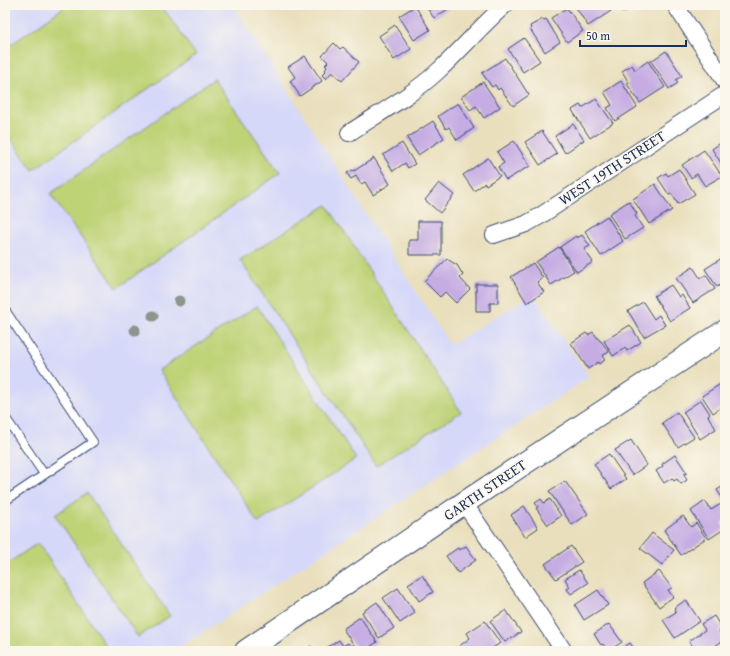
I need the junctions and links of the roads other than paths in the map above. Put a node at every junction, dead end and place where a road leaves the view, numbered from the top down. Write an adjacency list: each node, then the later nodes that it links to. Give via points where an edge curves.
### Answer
1 (505, 5): 5 (street, via 420,86)
2 (675, 5): 3 (street)
3 (725, 82)
4 (725, 94): 6 (street, WEST 19TH STREET, via 540,216 526,224)
5 (349, 133)
6 (494, 235)
7 (5, 310): 10 (lane, via 93,442)
8 (725, 331): 12 (main road, GARTH STREET)
9 (5, 416): 10 (lane)
10 (44, 474): 11 (lane)
11 (5, 501)
12 (464, 503): 13 (street); 14 (main road, GARTH STREET)
13 (557, 648)
14 (246, 651)

